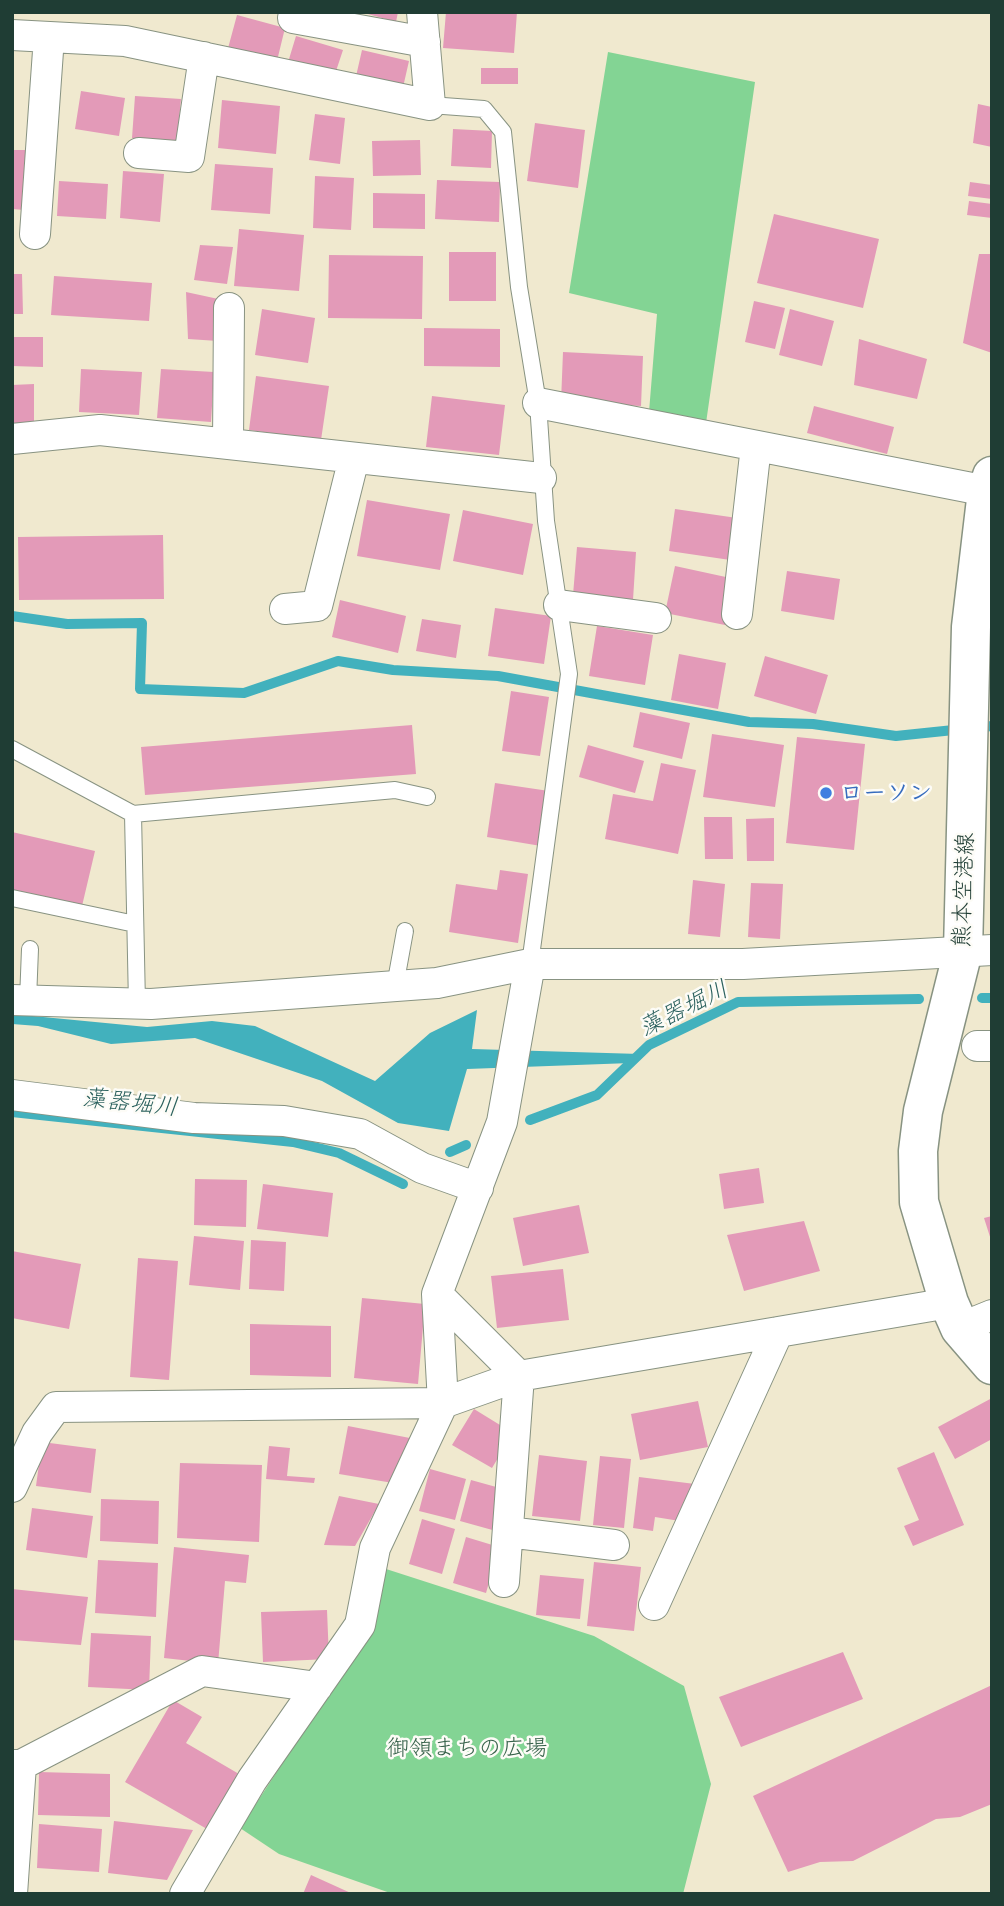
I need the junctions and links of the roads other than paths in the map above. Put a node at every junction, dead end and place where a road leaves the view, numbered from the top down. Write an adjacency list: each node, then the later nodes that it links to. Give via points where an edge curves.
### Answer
1 (422, 12): 5 (street)
2 (293, 18): 5 (street)
3 (12, 35): 4 (street)
4 (49, 37): 6 (street, via 125,41); 9 (street)
5 (425, 42): 7 (street)
6 (204, 57): 7 (street); 8 (street, via 189,158)
7 (430, 105): 11 (lane, via 484,109 503,132 519,287)
8 (139, 153)
9 (35, 234)
10 (229, 307): 13 (street)
11 (538, 403): 14 (street); 16 (lane)
12 (12, 439): 13 (street, via 100,430)
13 (228, 444): 15 (street)
14 (756, 446): 17 (street); 20 (street)
15 (354, 458): 16 (street); 19 (street, via 317,606)
16 (541, 478): 18 (lane)
17 (989, 483): 23 (main road, 熊本空港線, via 971,627 969,705)
18 (559, 605): 21 (street); 31 (lane, via 569,674)
19 (285, 609)
20 (737, 614)
21 (656, 618)
22 (12, 749): 25 (lane)
23 (976, 770): 30 (main road, 熊本空港線)
24 (426, 797): 25 (lane, via 395,790)
25 (133, 814): 27 (lane)
26 (12, 898): 27 (lane)
27 (135, 923): 34 (lane)
28 (405, 931): 32 (lane)
29 (30, 949): 33 (lane)
30 (978, 950): 31 (street, via 743,964); 38 (main road, 熊本空港線, via 923,1111 918,1151 919,1202)
31 (530, 964): 32 (street, via 437,983); 36 (street, via 502,1122)
32 (396, 986): 34 (street)
33 (20, 1000): 34 (street)
34 (137, 1004)
35 (12, 1095): 36 (street, via 194,1118 285,1121 360,1134 422,1168)
36 (478, 1188): 37 (street)
37 (437, 1294): 41 (street); 42 (street)
38 (967, 1316): 39 (street); 40 (main road, 熊本空港線)
39 (778, 1332): 41 (street); 47 (street)
40 (992, 1365)
41 (519, 1376): 42 (street); 44 (street)
42 (443, 1404): 43 (street, via 56,1407 37,1433); 48 (street, via 375,1548 360,1625)
43 (12, 1487)
44 (508, 1532): 45 (street); 46 (street)
45 (614, 1545)
46 (504, 1582)
47 (654, 1605)
48 (317, 1686): 49 (street, via 202,1671); 51 (street, via 252,1780)
49 (17, 1765): 50 (street)
50 (12, 1894)
51 (185, 1894)

